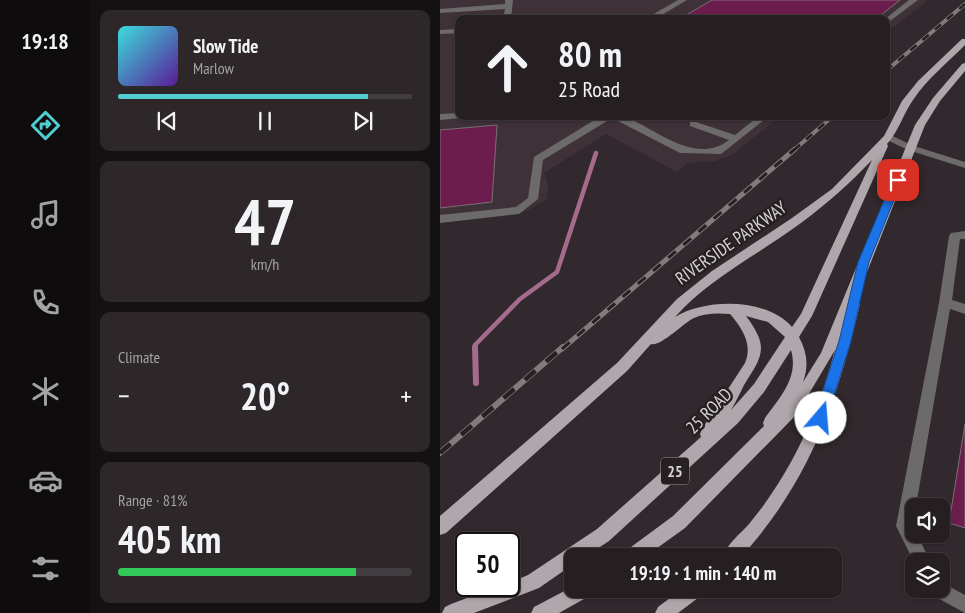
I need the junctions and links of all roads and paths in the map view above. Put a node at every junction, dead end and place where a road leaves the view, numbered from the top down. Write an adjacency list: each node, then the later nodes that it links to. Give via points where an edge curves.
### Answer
1 (683, 0): 5 (street)
2 (914, 0): 6 (street)
3 (509, 3): 4 (street)
4 (440, 11)
5 (657, 15)
6 (890, 19)
7 (455, 31): 8 (street)
8 (440, 32)
9 (965, 41): 17 (main road, RIVERSIDE PARKWAY, via 912,95)
10 (965, 66): 19 (main road, via 936,100 920,125)
11 (455, 116): 12 (street)
12 (440, 117)
13 (601, 120): 21 (street, via 538,159 534,200 519,210)
14 (623, 120): 18 (street, via 684,151 721,151)
15 (760, 120): 18 (street)
16 (693, 124): 18 (street)
17 (888, 137): 19 (street); 27 (main road, 25 ROAD / 25, via 806,316); 28 (main road, RIVERSIDE PARKWAY, via 836,191 681,302)
18 (736, 139)
19 (911, 148): 20 (street); 23 (main road, 25)
20 (965, 165)
21 (440, 219)
22 (965, 235): 24 (street, via 954,236)
23 (863, 262): 29 (main road, 25, via 827,355 792,410); 33 (main road, via 845,341 808,448 771,512)
24 (945, 304): 26 (street); 34 (street, via 904,526)
25 (733, 309): 27 (main road, via 771,317 786,325); 28 (main road, via 708,308 682,319); 30 (main road, via 752,335 753,362 722,414)
26 (965, 309)
27 (793, 336): 29 (main road, via 800,354 795,386); 30 (main road, 25 ROAD / 25, via 759,388 733,418)
28 (622, 367): 31 (main road, RIVERSIDE PARKWAY)
29 (760, 440): 32 (main road, 25, via 680,522)
30 (689, 459): 39 (main road, 25 ROAD / 25, via 603,535 533,582)
31 (440, 527)
32 (643, 548)
33 (738, 548)
34 (918, 553)
35 (950, 596): 38 (street)
36 (572, 598): 40 (main road)
37 (684, 598): 41 (main road)
38 (965, 605)
39 (451, 613)
40 (540, 613)
41 (664, 613)

